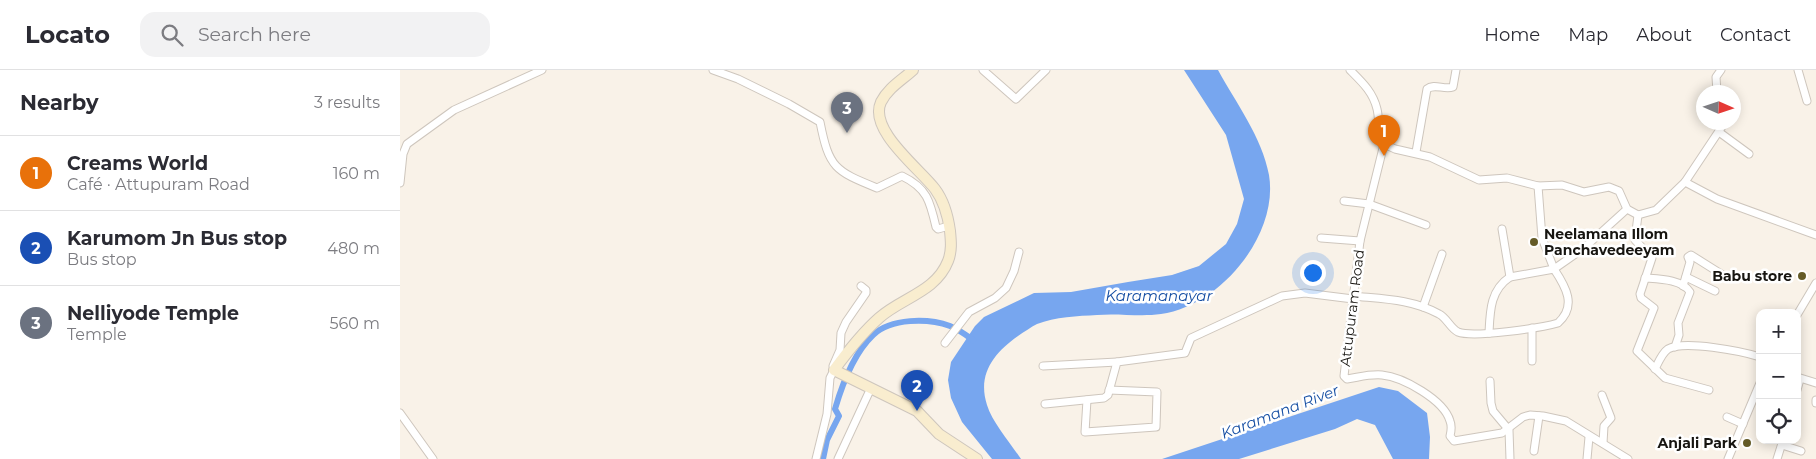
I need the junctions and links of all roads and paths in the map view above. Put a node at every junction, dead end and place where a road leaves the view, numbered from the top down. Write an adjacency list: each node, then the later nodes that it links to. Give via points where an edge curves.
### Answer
1 (542, 70): 14 (street, via 454,110)
2 (713, 70): 25 (street, via 738,79 820,122 827,153 834,166 852,178 877,188 902,176 913,181 924,192 936,227)
3 (913, 70): 25 (main road, via 888,91 880,104 880,116 898,150 935,189 944,204)
4 (983, 70): 5 (street, via 1016,98)
5 (1046, 70)
6 (1350, 70): 13 (street, via 1371,92 1378,109)
7 (1456, 70): 15 (street, via 1453,87 1431,86 1426,89)
8 (1721, 70): 10 (street, via 1716,77)
9 (1798, 70): 11 (street)
10 (1717, 85)
11 (1807, 100)
12 (1719, 132): 16 (street); 17 (street)
13 (1384, 144): 15 (street); 21 (street, Attupuram Road)
14 (402, 149): 18 (street)
15 (1416, 152): 19 (street, via 1472,178 1507,178)
16 (1749, 154)
17 (1684, 182): 23 (street, via 1656,210); 27 (street, via 1717,199)
18 (400, 183)
19 (1538, 186): 22 (street, via 1562,185 1584,192 1616,189 1622,194); 32 (street, via 1542,238)
20 (1344, 201): 21 (street)
21 (1369, 204): 24 (street); 29 (street, Attupuram Road)
22 (1627, 209): 23 (street); 32 (street, via 1584,248)
23 (1638, 215): 36 (street, via 1635,240 1652,258)
24 (1426, 225)
25 (949, 226): 53 (main road, via 952,244 948,261 930,286 880,316)
26 (1502, 229): 33 (street)
27 (1816, 235)
28 (1321, 238): 29 (street)
29 (1360, 241): 41 (street, Attupuram Road)
30 (1019, 252): 46 (street, via 1006,288 995,298 975,307)
31 (1442, 254): 42 (street)
32 (1554, 269): 33 (street); 44 (street, via 1567,289 1568,309 1558,323)
33 (1510, 277): 45 (street, via 1493,297)
34 (1686, 277): 35 (street, via 1691,255); 39 (street); 40 (street)
35 (1726, 277)
36 (1645, 278): 39 (street, via 1663,279); 52 (street, via 1641,298 1654,308 1637,351)
37 (1816, 283): 43 (street)
38 (862, 286): 53 (street, via 866,293 841,333)
39 (1683, 286): 47 (street, via 1690,292 1680,314)
40 (1716, 291)
41 (1353, 298): 42 (street, via 1396,300); 50 (street, via 1305,293 1282,296 1191,338 1185,353); 68 (street, Attupuram Road, via 1344,376 1347,379 1367,374 1384,375 1423,391 1446,413 1454,441)
42 (1423, 307): 45 (street, via 1445,317 1459,332)
43 (1801, 309)
44 (1532, 328): 45 (street); 49 (street)
45 (1488, 333)
46 (945, 343)
47 (1675, 347): 48 (street, via 1726,349); 52 (street, via 1665,352)
48 (1756, 357)
49 (1532, 361)
50 (1117, 362): 51 (street); 58 (street)
51 (1043, 366)
52 (1655, 368): 59 (street, via 1670,380)
53 (834, 370): 57 (main road); 76 (street, via 830,378 828,414)
54 (1801, 379): 56 (street)
55 (1490, 381): 68 (street, via 1491,403)
56 (1816, 384)
57 (871, 388): 77 (street); 78 (main road, via 917,411 939,434)
58 (1109, 390): 62 (street, via 1104,398); 62 (street, via 1157,392 1156,427 1084,435)
59 (1709, 390)
60 (1756, 393): 67 (street)
61 (1602, 395): 70 (street, via 1611,418 1604,426)
62 (1087, 400): 63 (street)
63 (1045, 404)
64 (400, 413): 75 (street)
65 (1539, 416): 68 (street, Attupuram Road, via 1522,418); 69 (street, Attupuram Road, via 1566,421); 73 (street)
66 (1726, 418): 67 (street)
67 (1743, 424): 82 (street)
68 (1508, 430): 79 (street)
69 (1590, 437): 70 (street, Attupuram Road); 80 (street)
70 (1603, 443): 81 (street, Attupuram Road)
71 (1783, 444): 83 (street)
72 (1785, 444): 74 (street)
73 (1534, 451)
74 (1801, 451)
75 (432, 459)
76 (816, 459)
77 (838, 459)
78 (977, 459)
79 (1510, 459)
80 (1587, 459)
81 (1628, 459)
82 (1728, 459)
83 (1777, 459)

